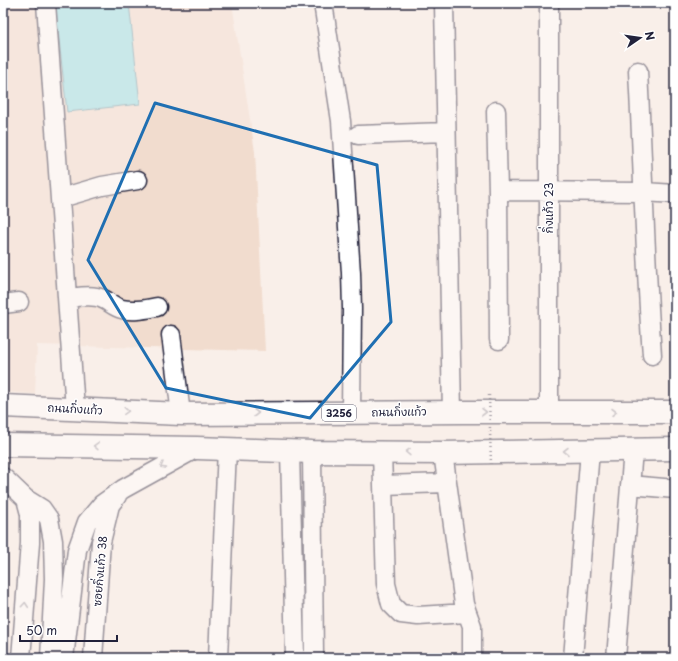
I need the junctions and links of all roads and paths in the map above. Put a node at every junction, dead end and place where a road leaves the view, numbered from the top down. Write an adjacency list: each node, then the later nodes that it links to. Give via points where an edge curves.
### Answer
1 (46, 3): 14 (street)
2 (323, 3): 26 (street, via 341,122 351,265)
3 (444, 3): 7 (street)
4 (549, 3): 11 (street, กิ่งแก้ว 23)
5 (638, 71): 12 (street)
6 (496, 111): 10 (street)
7 (446, 132): 8 (street); 23 (street)
8 (358, 135)
9 (138, 180): 14 (street, via 102,186)
10 (498, 191): 11 (street); 18 (street)
11 (549, 191): 12 (street); 24 (street, กิ่งแก้ว 23)
12 (644, 192): 13 (street); 19 (street)
13 (675, 194)
14 (61, 198): 15 (street)
15 (68, 298): 16 (street, via 90,296 103,299 114,307 134,311); 22 (street)
16 (157, 307)
17 (172, 335): 27 (street)
18 (499, 340)
19 (652, 355)
20 (489, 395): 38 (path, bridge)
21 (3, 406): 22 (main road, ถนนกิ่งแก้ว / 3256)
22 (75, 409): 27 (main road, ถนนกิ่งแก้ว / 3256, one-way to 27)
23 (452, 412): 24 (main road, ถนนกิ่งแก้ว / 3256, one-way to 24); 26 (main road, ถนนกิ่งแก้ว / 3256)
24 (549, 412): 25 (main road, ถนนกิ่งแก้ว / 3256, one-way to 25)
25 (675, 412)
26 (351, 413): 27 (main road, ถนนกิ่งแก้ว / 3256, one-way to 26)
27 (181, 414)
28 (3, 445): 29 (main road, one-way to 28)
29 (197, 448): 30 (main road); 43 (street, ซอยกิ่งแก้ว 38, one-way to 43)
30 (227, 449): 33 (main road); 51 (street)
31 (675, 449): 32 (main road)
32 (633, 450): 34 (main road); 42 (street)
33 (290, 451): 35 (main road); 52 (street)
34 (590, 451): 37 (main road, one-way to 37); 55 (street)
35 (312, 452): 36 (main road); 53 (street)
36 (382, 452): 37 (main road, one-way to 36); 41 (street)
37 (443, 453): 40 (street)
38 (491, 464)
39 (3, 477): 45 (street)
40 (447, 483): 41 (street); 46 (street)
41 (383, 485): 46 (street, via 386,584 391,604 401,614 418,616)
42 (630, 485): 44 (street); 56 (street)
43 (123, 489): 49 (street, ซอยกิ่งแก้ว 38, via 102,504 87,522 79,543); 50 (street, ซอยกิ่งแก้ว 38, via 110,505 101,542)
44 (675, 489)
45 (26, 499): 47 (street, one-way to 45, via 30,543 30,514); 48 (street, via 42,509 49,519 53,541)
46 (467, 613): 54 (street, via 472,626)
47 (21, 658)
48 (50, 658)
49 (64, 658)
50 (93, 658)
51 (218, 658)
52 (295, 658)
53 (314, 658)
54 (472, 658)
55 (572, 658)
56 (616, 658)

